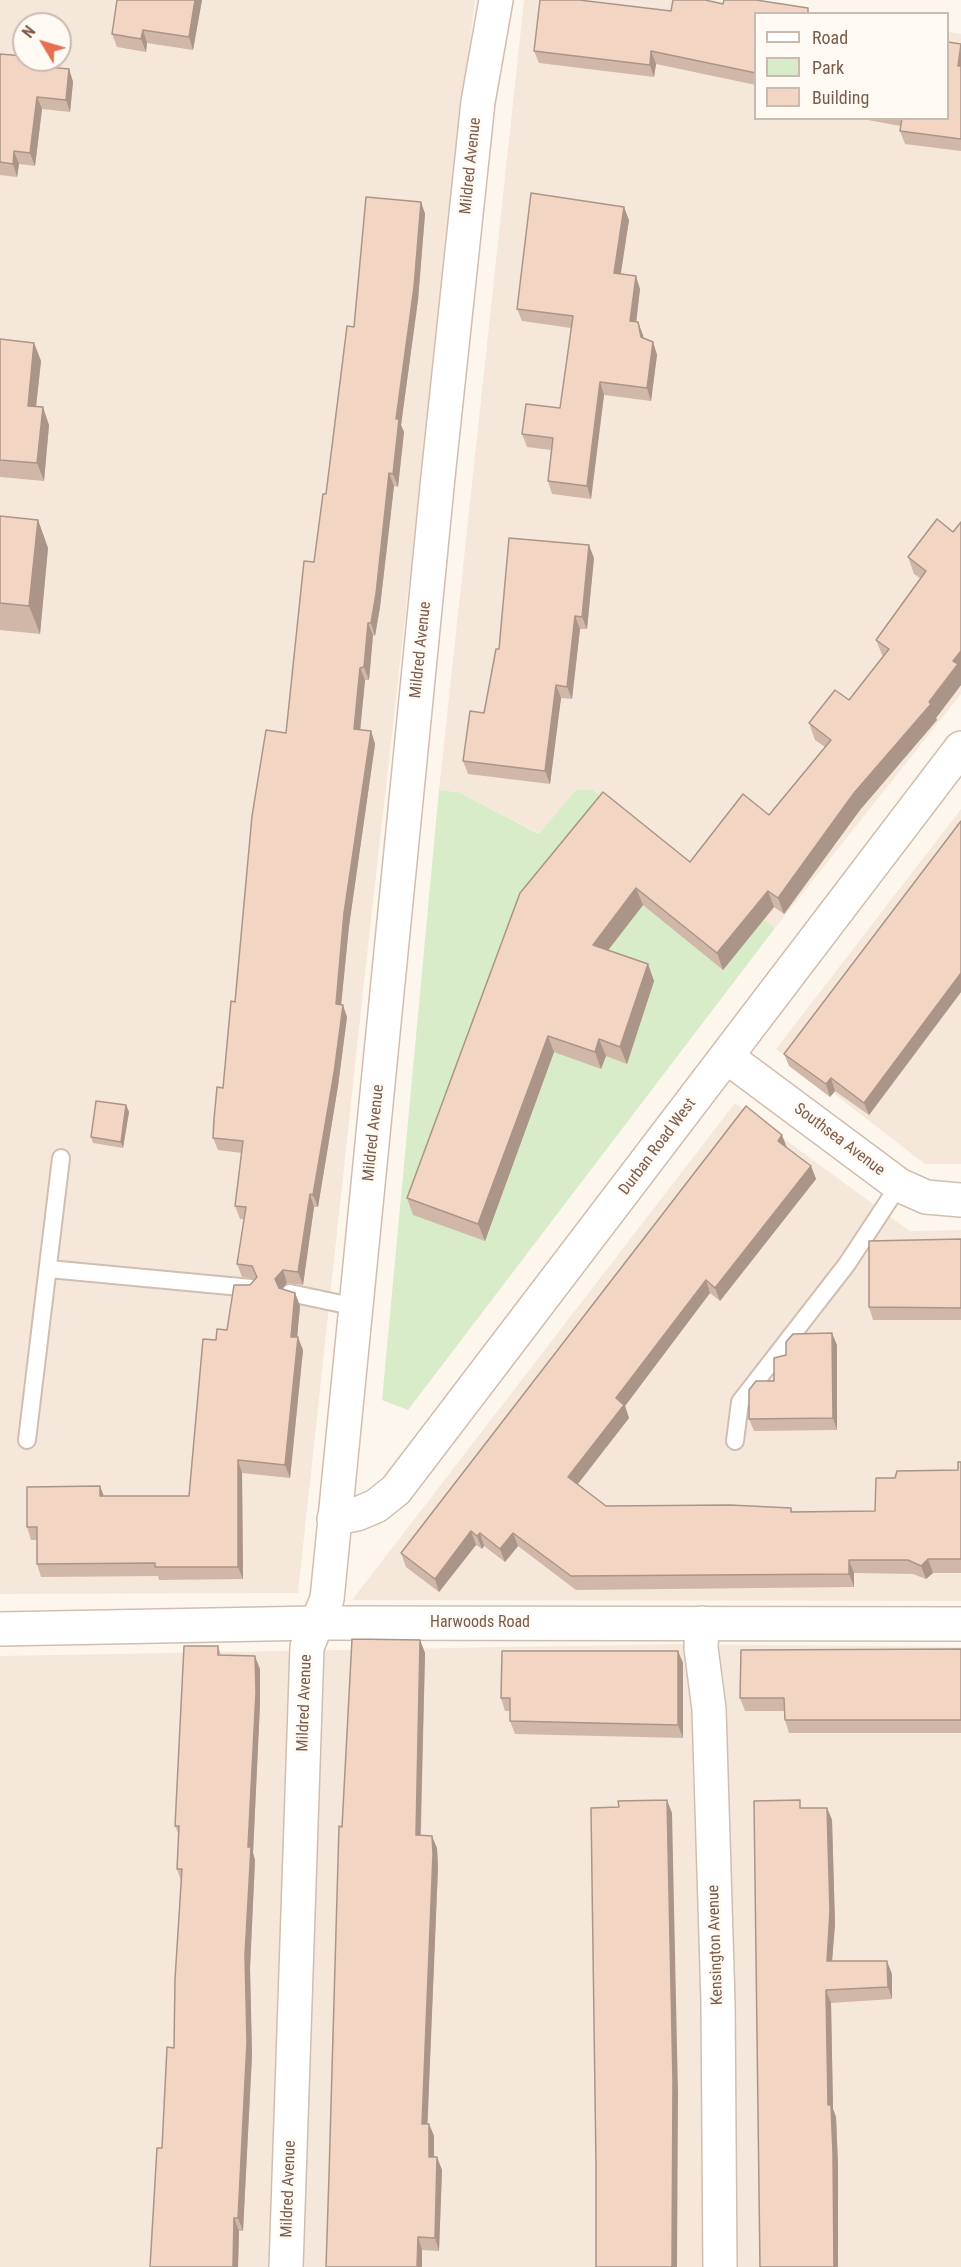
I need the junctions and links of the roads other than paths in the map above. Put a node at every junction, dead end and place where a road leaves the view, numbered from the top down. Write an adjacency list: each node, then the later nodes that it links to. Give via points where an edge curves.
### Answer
1 (496, 0): 10 (street, Mildred Avenue, via 478,102 438,477)
2 (961, 748): 3 (street, Durban Road West)
3 (727, 1057): 5 (street, Southsea Avenue); 13 (street, Durban Road West, via 396,1491 376,1506)
4 (61, 1158): 7 (lane)
5 (899, 1185): 6 (street, Southsea Avenue, via 926,1197); 12 (lane, via 847,1264 740,1402)
6 (961, 1200)
7 (49, 1269): 8 (lane); 11 (lane)
8 (251, 1288)
9 (290, 1293): 10 (lane)
10 (357, 1307): 13 (street, Mildred Avenue)
11 (27, 1440)
12 (735, 1441)
13 (334, 1519): 14 (street, Mildred Avenue, via 327,1599)
14 (317, 1623): 15 (street, Harwoods Road); 17 (street, Harwoods Road); 18 (street, Mildred Avenue, via 307,1647)
15 (702, 1623): 16 (street, Harwoods Road); 19 (street, Kensington Avenue, via 701,1648 709,1708 718,2002)
16 (961, 1624)
17 (0, 1629)
18 (286, 2267)
19 (720, 2267)

